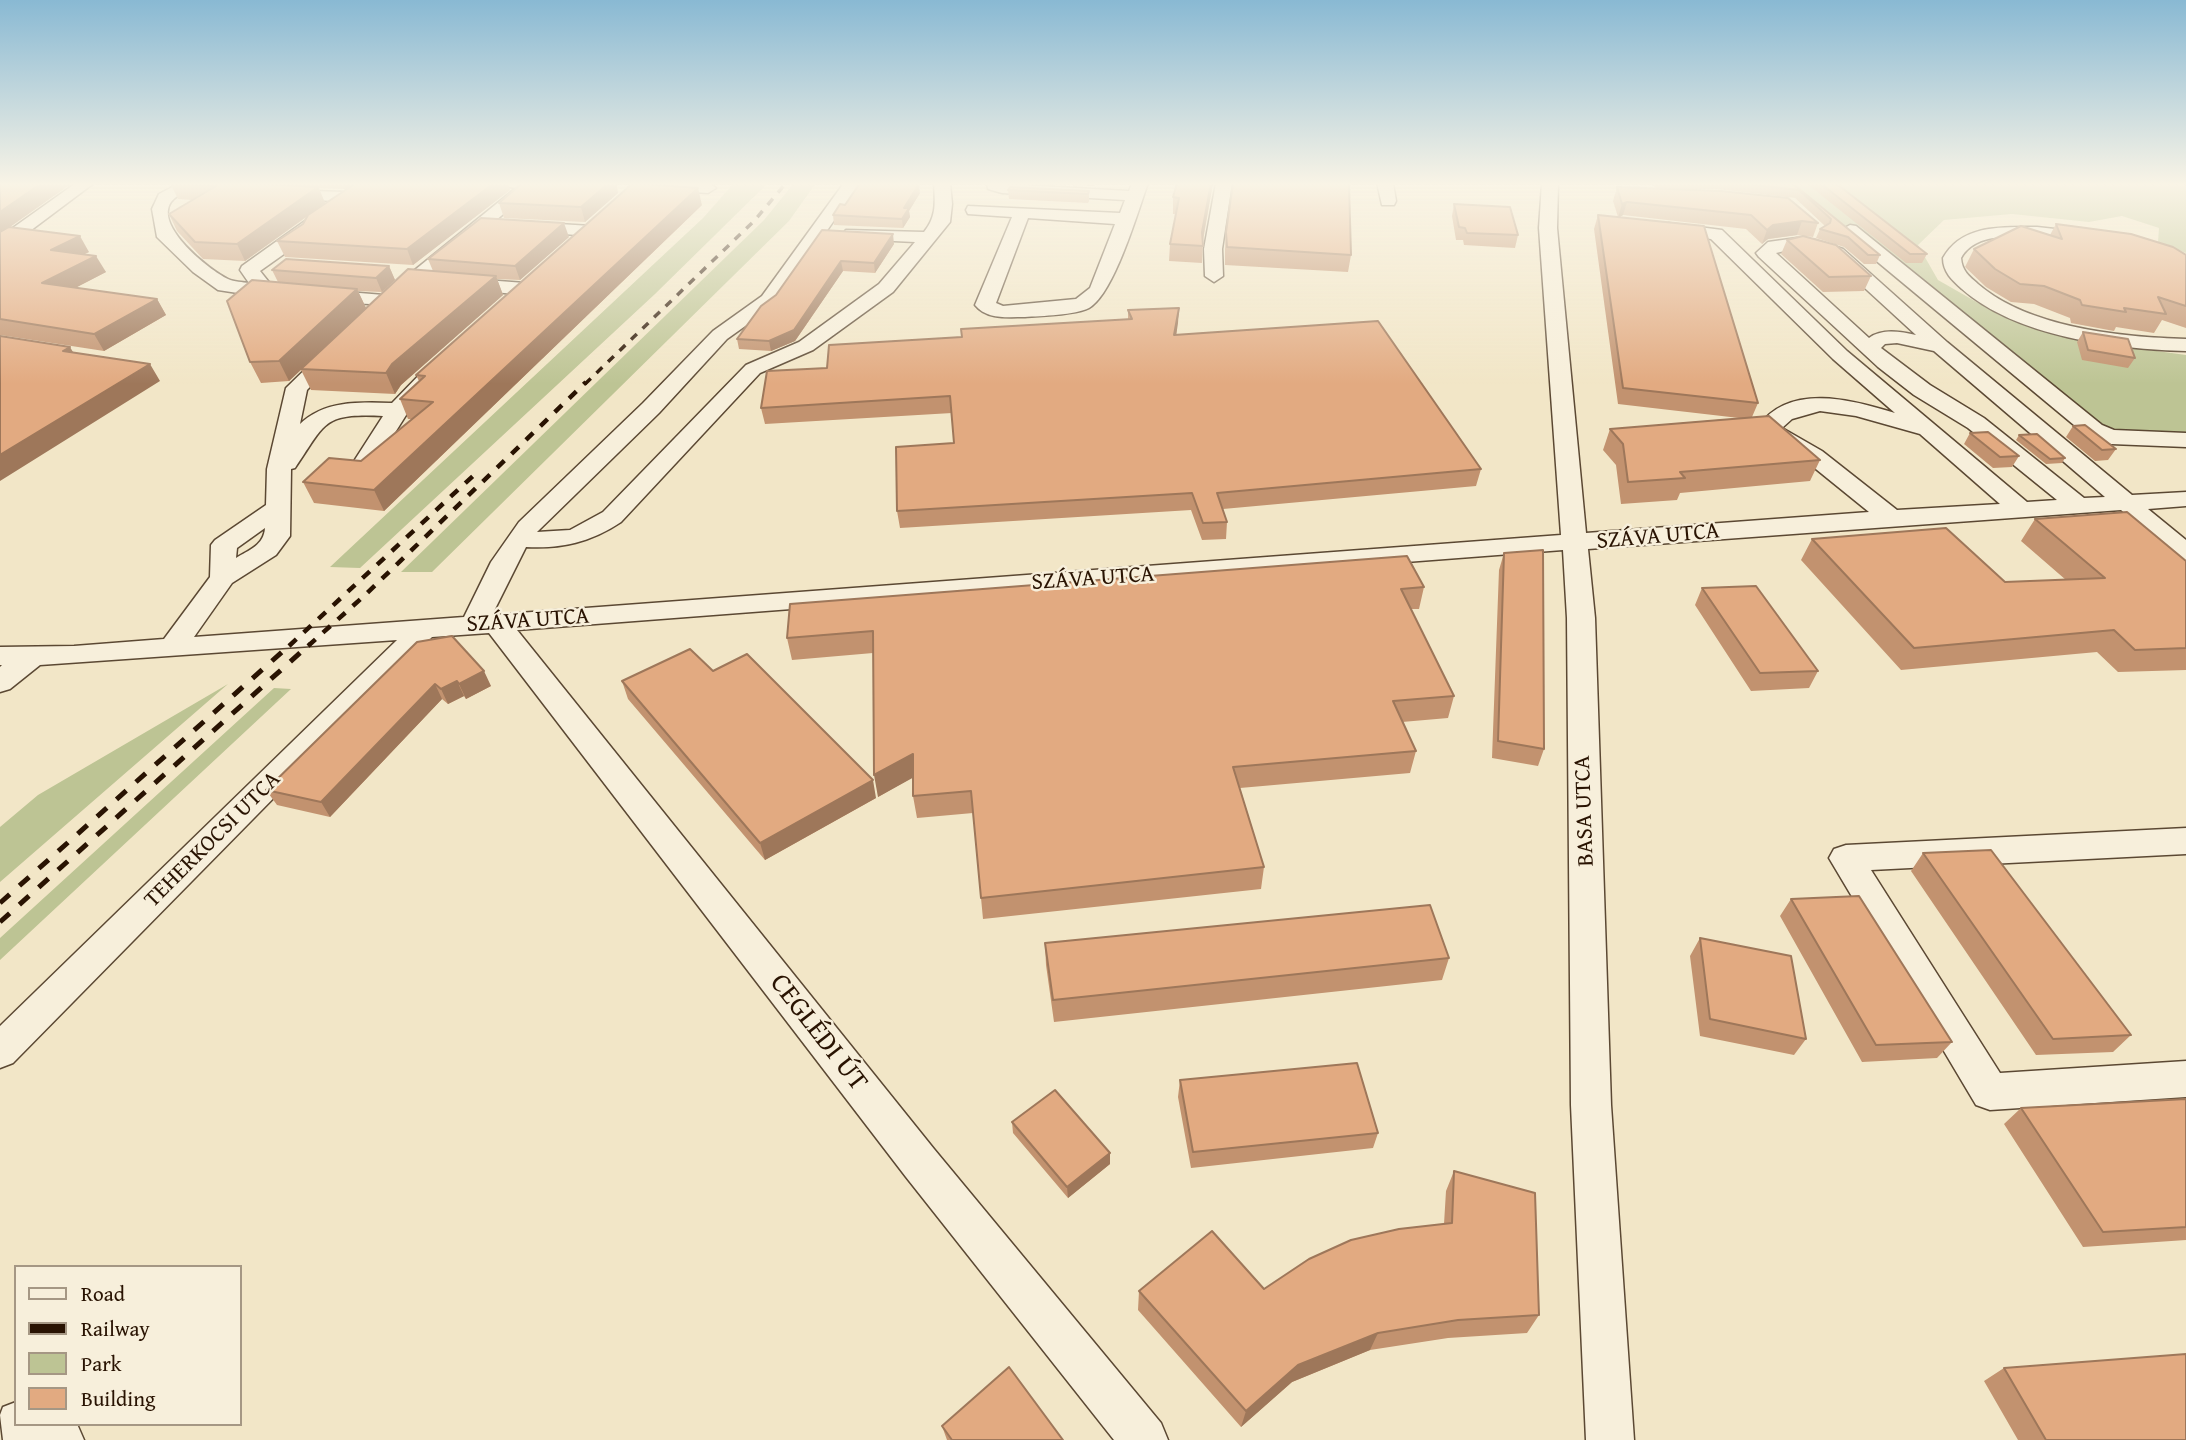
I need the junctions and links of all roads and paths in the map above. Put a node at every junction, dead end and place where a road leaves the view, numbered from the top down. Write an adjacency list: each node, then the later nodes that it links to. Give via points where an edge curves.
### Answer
1 (181, 250): 23 (street, via 225,286)
2 (278, 250): 17 (street)
3 (443, 250): 20 (street)
4 (804, 250): 33 (street, via 769,300 748,311)
5 (917, 250): 35 (street, via 886,289 806,346)
6 (1007, 250): 7 (street, via 985,305 1000,312 1082,303 1098,290)
7 (1114, 250)
8 (1213, 250): 21 (street)
9 (1550, 250): 53 (street, BASA UTCA)
10 (1733, 250): 42 (street, via 1840,355)
11 (1769, 250): 31 (street, via 1765,253)
12 (1829, 250): 16 (street)
13 (1834, 250): 16 (street)
14 (1874, 250): 25 (street)
15 (1954, 250): 24 (street, via 1951,262 1958,276)
16 (1837, 253): 32 (street)
17 (260, 263): 18 (street); 23 (street, via 249,270)
18 (286, 264)
19 (544, 273): 22 (street)
20 (407, 275): 22 (street); 26 (street)
21 (1214, 276)
22 (525, 289): 27 (street)
23 (265, 290): 26 (street)
24 (1975, 291): 25 (street); 30 (street, via 2013,311 2077,332 2120,341)
25 (1926, 293): 44 (street, via 2094,430 2111,437)
26 (387, 301): 28 (street)
27 (504, 308)
28 (367, 320)
29 (347, 340): 36 (street)
30 (2186, 345)
31 (1870, 349): 32 (street, via 1879,339 1896,337); 41 (street)
32 (1944, 349): 40 (street)
33 (696, 361): 35 (street); 52 (street)
34 (442, 364): 37 (street)
35 (753, 369): 52 (street, via 612,517 575,538)
36 (296, 388): 38 (street); 46 (street)
37 (397, 410): 38 (street); 43 (street)
38 (328, 413): 46 (street, via 310,426)
39 (413, 427): 43 (street, via 403,436)
40 (2037, 427): 41 (street); 48 (street)
41 (1986, 431): 49 (street)
42 (1932, 433): 50 (street); 51 (street, via 1851,407 1809,403 1781,413 1769,427 1814,456)
43 (380, 436): 45 (street)
44 (2186, 440)
45 (359, 472)
46 (279, 475): 57 (street, via 277,536 267,550 223,577)
47 (2186, 499): 48 (street, SZÁVA UTCA)
48 (2128, 504): 49 (street, SZÁVA UTCA); 54 (street)
49 (2080, 507): 50 (street, SZÁVA UTCA)
50 (2022, 510): 51 (street, SZÁVA UTCA)
51 (1891, 518): 53 (street, SZÁVA UTCA)
52 (519, 539): 55 (street, via 500,565)
53 (1574, 544): 55 (street, SZÁVA UTCA); 67 (street, BASA UTCA, via 1581,618 1591,1105)
54 (2186, 553)
55 (485, 624): 56 (street, SZÁVA UTCA); 66 (street, CEGLÉDI ÚT)
56 (425, 628): 57 (street, SZÁVA UTCA); 62 (street, TEHERKOCSI UTCA)
57 (173, 647): 59 (street, SZÁVA UTCA)
58 (0, 656): 59 (street, SZÁVA UTCA)
59 (31, 657): 60 (street)
60 (0, 682)
61 (2186, 841): 63 (street, via 1846,858 1990,1092)
62 (0, 1052)
63 (2186, 1079)
64 (25, 1426): 65 (street)
65 (60, 1440)
66 (1144, 1440)
67 (1611, 1440)

